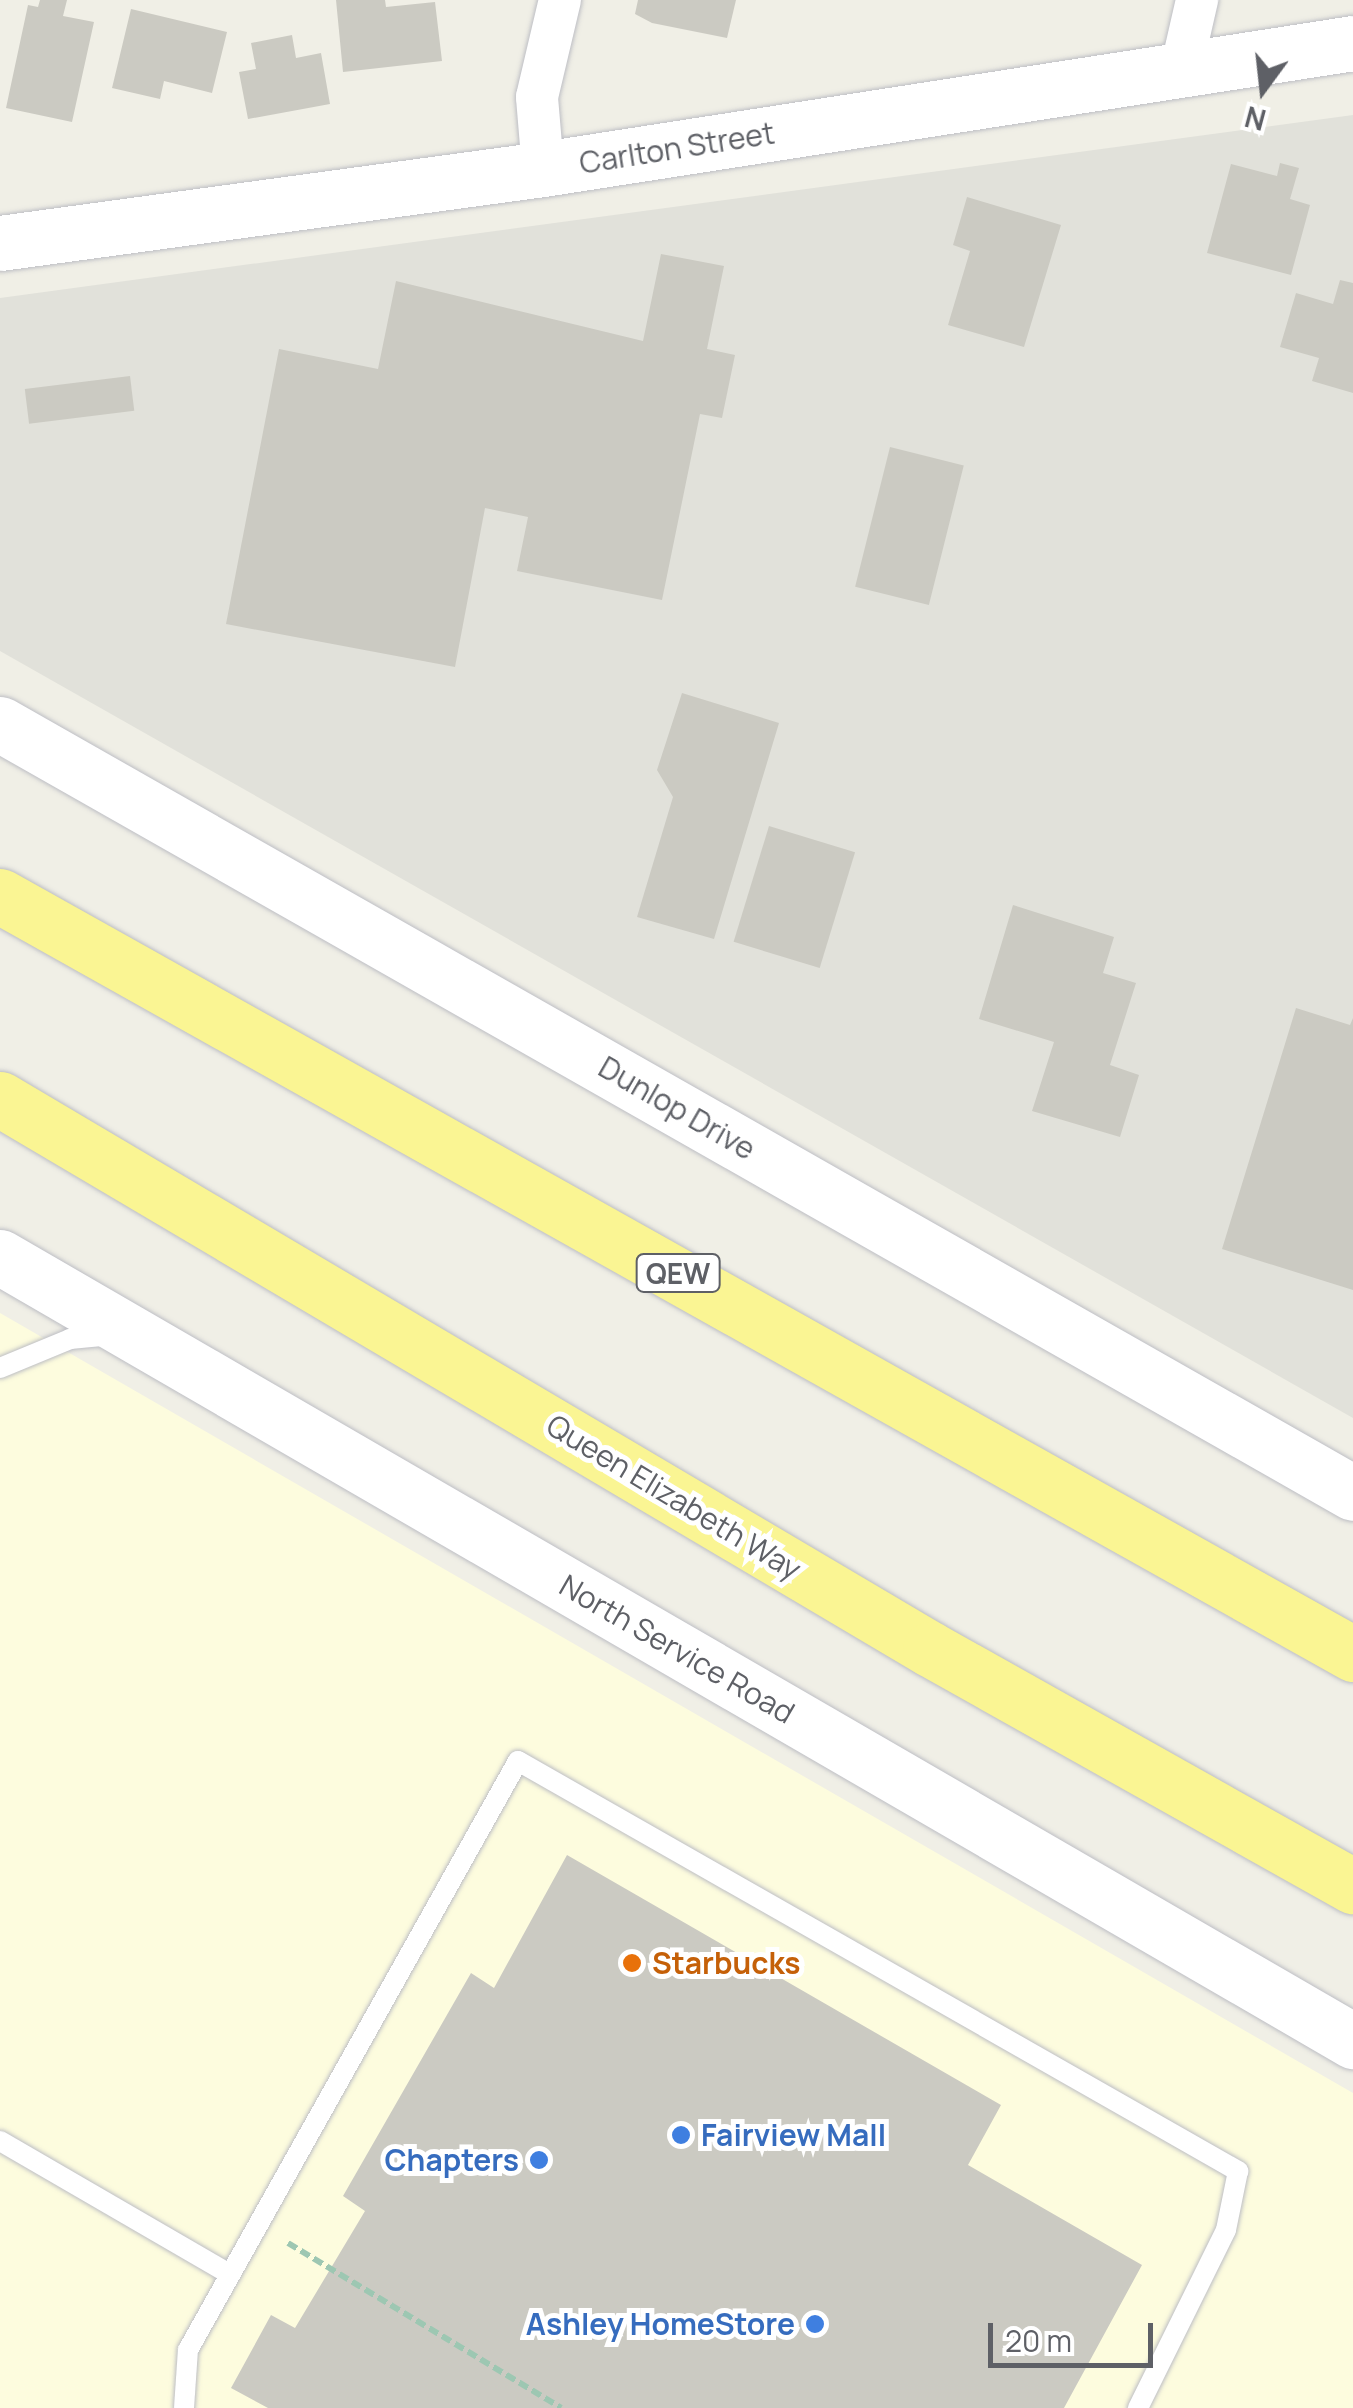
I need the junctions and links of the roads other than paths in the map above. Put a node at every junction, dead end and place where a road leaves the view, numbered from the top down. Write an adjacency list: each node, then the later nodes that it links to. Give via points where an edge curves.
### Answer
1 (560, 0): 5 (street, via 537,97)
2 (1197, 0): 4 (street)
3 (1353, 44): 4 (street, Carlton Street)
4 (1181, 70): 5 (street, Carlton Street)
5 (543, 169): 6 (street, Carlton Street)
6 (0, 243)
7 (0, 724): 13 (street, Dunlop Drive)
8 (0, 896): 14 (highway, QEW)
9 (0, 1099): 15 (highway, Queen Elizabeth Way, via 930,1649)
10 (0, 1257): 11 (street, North Service Road)
11 (132, 1334): 12 (lane, via 70,1339); 16 (street, North Service Road)
12 (0, 1368)
13 (1353, 1493)
14 (1353, 1654)
15 (1353, 1886)
16 (1353, 2041)
17 (0, 2142): 18 (lane)
18 (228, 2272): 19 (lane, via 188,2350); 20 (lane, via 518,1761 1238,2171 1226,2230)
19 (184, 2408)
20 (1138, 2408)

